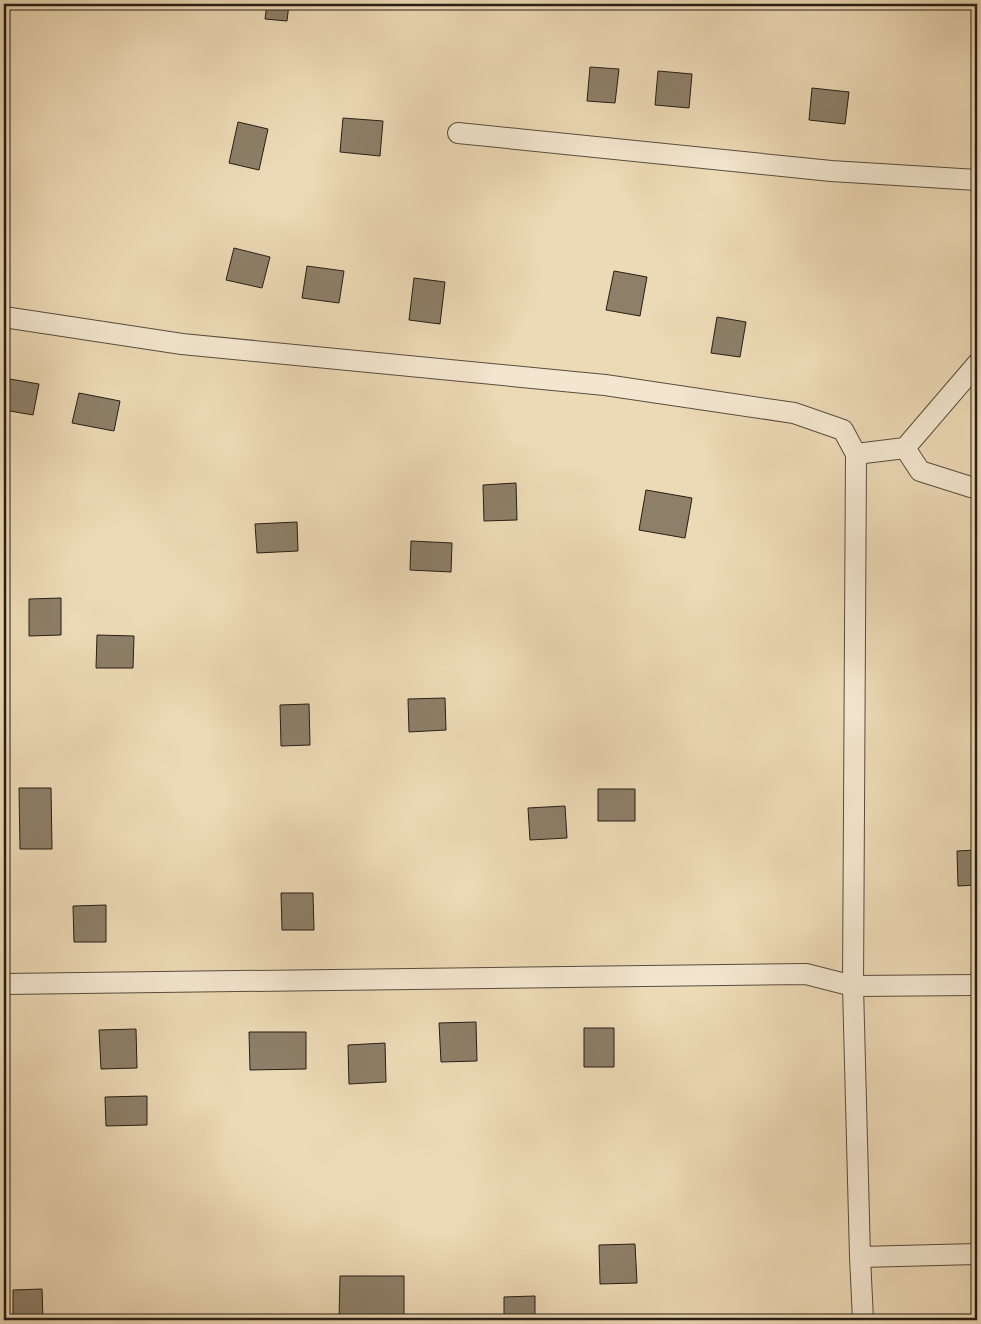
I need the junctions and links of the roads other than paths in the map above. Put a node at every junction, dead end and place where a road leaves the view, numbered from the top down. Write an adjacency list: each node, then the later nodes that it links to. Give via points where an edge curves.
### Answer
1 (458, 132): 2 (street, via 831,170)
2 (977, 180)
3 (4, 317): 6 (street, via 182,344 605,385 794,413 843,430)
4 (977, 364): 5 (street)
5 (905, 448): 6 (street); 7 (street, via 920,471)
6 (856, 454): 10 (street)
7 (977, 489)
8 (4, 984): 10 (street, via 806,974)
9 (977, 985): 10 (street)
10 (854, 986): 12 (street)
11 (977, 1254): 12 (street)
12 (860, 1257): 13 (street)
13 (863, 1320)

